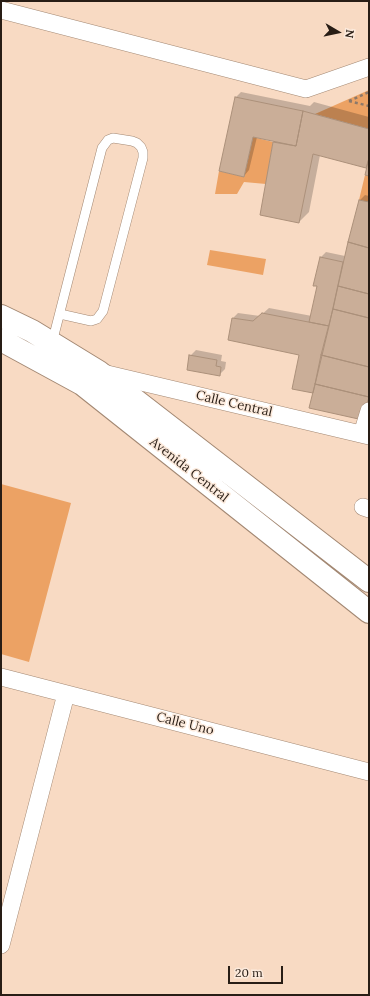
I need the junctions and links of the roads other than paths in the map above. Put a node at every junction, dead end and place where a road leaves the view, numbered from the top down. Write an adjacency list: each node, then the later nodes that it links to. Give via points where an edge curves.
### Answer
1 (1, 10): 2 (street, via 306,90)
2 (369, 67)
3 (60, 314): 3 (lane, via 102,148 113,138 137,143 141,147 143,158 103,310 97,319 91,321); 6 (lane)
4 (1, 316): 6 (main road, Avenida Central)
5 (1, 340): 11 (main road, Avenida Central, via 82,384)
6 (52, 343): 7 (main road, Avenida Central)
7 (99, 372): 9 (street, Calle Central); 10 (main road, Avenida Central)
8 (369, 411): 9 (street)
9 (366, 436)
10 (369, 581)
11 (369, 612)
12 (1, 677): 13 (street, Calle Uno)
13 (66, 694): 14 (street, Calle Uno); 15 (street)
14 (369, 772)
15 (1, 945)

